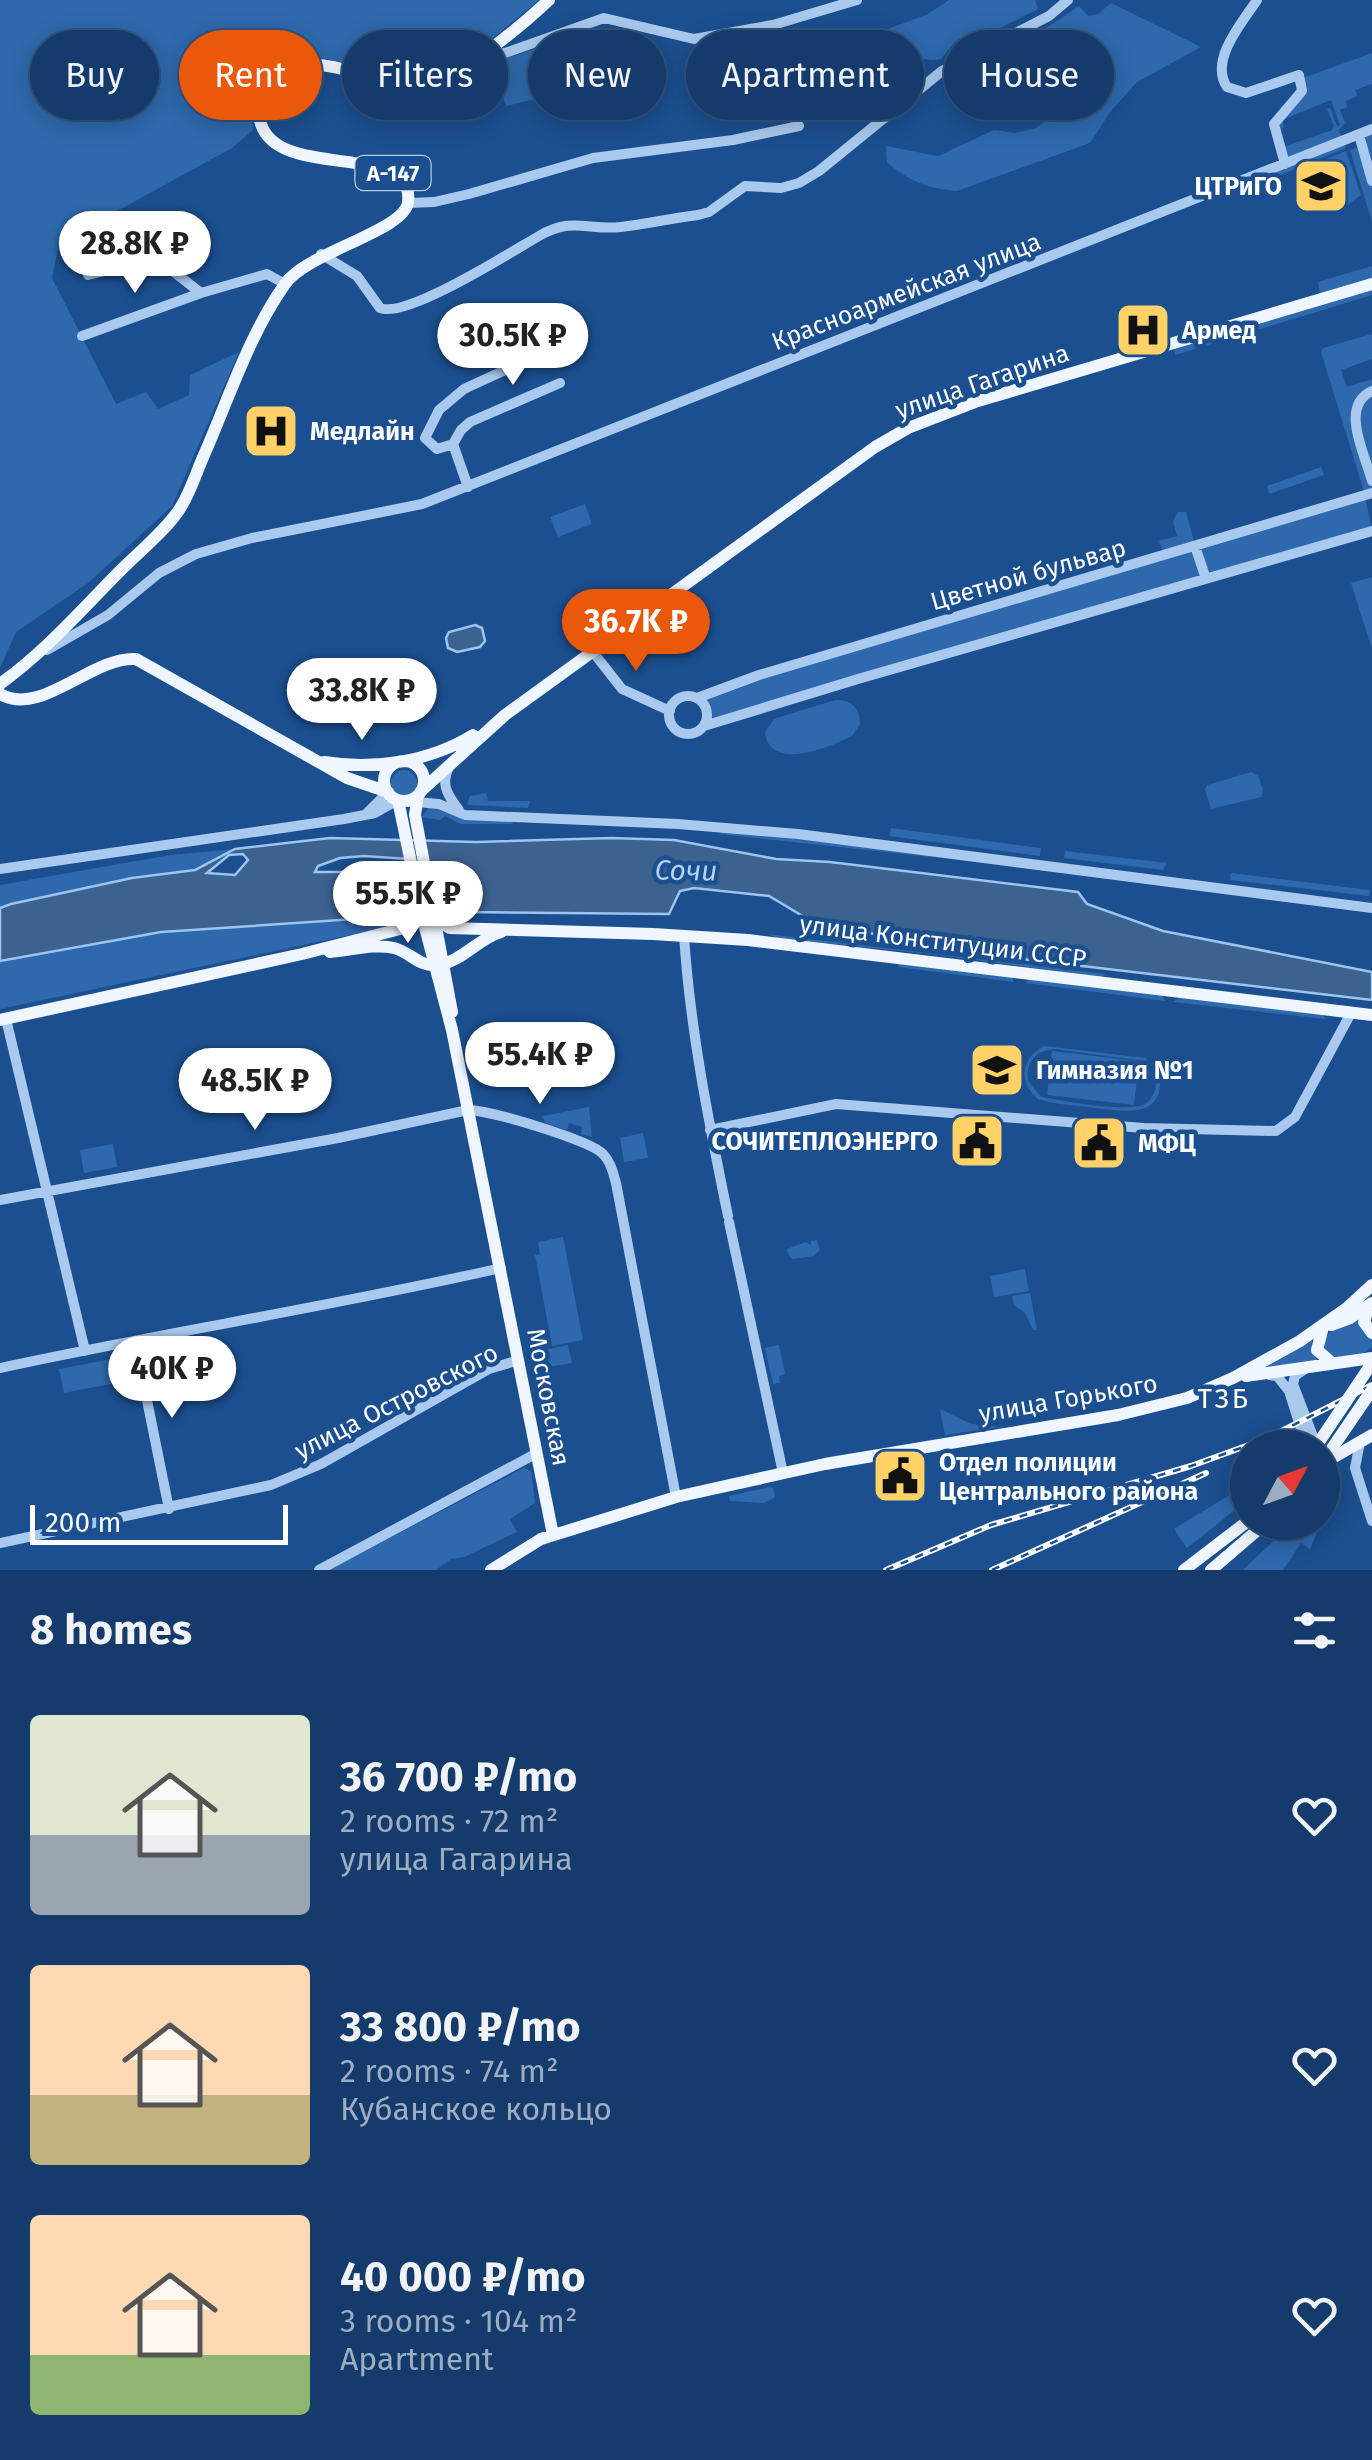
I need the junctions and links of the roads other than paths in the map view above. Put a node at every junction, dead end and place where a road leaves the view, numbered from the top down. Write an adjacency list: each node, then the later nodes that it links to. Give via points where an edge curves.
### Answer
1 (549, 0): 5 (main road, А-147)
2 (856, 0): 6 (street, via 703,38 604,18)
3 (1068, 0): 14 (street, via 1050,16 942,71 820,171 790,186 745,186 698,216 558,227 396,310 380,308 357,276)
4 (1257, 0): 11 (street, via 1226,50 1221,72 1227,87 1246,94 1300,74 1302,91 1274,124)
5 (508, 32)
6 (508, 52)
7 (342, 68): 13 (main road, А-147, via 285,72 264,92 261,125 278,146 298,156 386,169 404,184)
8 (799, 126): 13 (street, via 593,158 469,194)
9 (1372, 129): 10 (street, Красноармейская улица)
10 (1359, 134): 11 (street, Красноармейская улица); 12 (street)
11 (1285, 164): 25 (street, Красноармейская улица)
12 (1372, 181)
13 (408, 203): 14 (main road, А-147, via 392,224)
14 (322, 254): 16 (main road, А-147)
15 (88, 275): 18 (street, via 156,265)
16 (285, 284): 18 (street, via 267,274); 30 (main road, А-147, via 244,359 178,511)
17 (1372, 284): 33 (main road, улица Гагарина, via 978,401 908,428)
18 (201, 293): 19 (street)
19 (82, 336)
20 (578, 349): 23 (street, via 542,353 452,396 425,438 438,449)
21 (560, 383): 23 (street, via 470,422)
22 (1372, 391): 24 (street, via 1354,414)
23 (454, 444): 25 (street)
24 (1372, 481)
25 (468, 487): 31 (street, Красноармейская улица, via 404,510 196,554)
26 (1372, 493): 28 (street, Цветной бульвар)
27 (1372, 531): 29 (street)
28 (1195, 546): 29 (street); 36 (street, Цветной бульвар)
29 (1206, 579): 39 (street)
30 (97, 594): 31 (street, via 106,605); 32 (main road, А-147)
31 (122, 602): 32 (street, А-147)
32 (42, 652): 34 (main road, А-147)
33 (593, 652): 37 (street, via 622,689); 38 (main road, улица Гагарина)
34 (0, 684)
35 (0, 694): 40 (main road, via 10,700 39,696 129,658)
36 (697, 698): 37 (street, via 682,697); 39 (street, via 707,710)
37 (670, 710): 39 (street, via 678,732)
38 (505, 716): 41 (main road, via 449,748); 42 (main road)
39 (704, 726)
40 (319, 761): 41 (main road); 43 (main road, via 347,778)
41 (402, 762): 43 (main road, via 416,766); 43 (main road, via 385,775)
42 (450, 764): 43 (main road); 45 (street, via 446,791)
43 (412, 793): 44 (street); 45 (street); 46 (main road, Московская); 47 (street, via 367,813)
44 (432, 803): 45 (street); 46 (street)
45 (462, 814): 48 (street, via 798,834)
46 (413, 824): 49 (main road, Московская)
47 (0, 868)
48 (1372, 908)
49 (431, 917): 50 (main road, улица Конституции СССР, via 450,928); 52 (main road); 53 (main road, Московская)
50 (508, 930): 51 (main road, улица Конституции СССР); 53 (main road)
51 (684, 935): 54 (main road, улица Конституции СССР); 58 (street)
52 (302, 954): 53 (main road, via 385,947); 56 (main road)
53 (440, 964): 57 (main road, Московская)
54 (1350, 1013): 55 (main road, улица Конституции СССР); 58 (street, via 1295,1117 1276,1131 1144,1128 836,1104)
55 (1372, 1016)
56 (3, 1020): 59 (street)
57 (468, 1110): 59 (street); 61 (main road, Московская); 85 (street, via 594,1147 607,1159)
58 (710, 1130): 84 (street)
59 (48, 1192): 60 (street); 67 (street)
60 (0, 1200)
61 (500, 1268): 66 (street); 68 (main road, Московская)
62 (1372, 1285): 64 (main road)
63 (1371, 1303): 64 (main road); 65 (main road, via 1364,1322)
64 (1323, 1326): 70 (main road, via 1317,1350); 73 (main road, улица Горького)
65 (1372, 1332)
66 (135, 1341): 67 (street); 86 (street)
67 (85, 1351): 72 (street)
68 (519, 1360): 81 (main road, Московская); 86 (street, улица Островского, via 470,1379 291,1478)
69 (1372, 1360): 70 (main road, улица Горького); 77 (main road, bridge)
70 (1334, 1364): 71 (main road, улица Горького)
71 (1308, 1366): 73 (main road, улица Горького); 76 (street, via 1293,1384)
72 (0, 1368)
73 (1234, 1378): 75 (street, via 1281,1379); 84 (main road, улица Горького, via 1160,1407)
74 (1372, 1390): 78 (main road, bridge)
75 (1302, 1430)
76 (1310, 1430)
77 (1327, 1430)
78 (1340, 1438)
79 (1366, 1438): 80 (main road); 83 (street)
80 (1340, 1452)
81 (537, 1453): 88 (main road, Московская); 93 (street)
82 (1340, 1460): 83 (street)
83 (1355, 1468): 87 (street)
84 (783, 1474): 85 (main road)
85 (676, 1496): 88 (main road)
86 (169, 1509): 92 (street, улица Островского)
87 (1372, 1521)
88 (553, 1535): 94 (main road)
89 (1230, 1537): 95 (main road)
90 (1230, 1540): 96 (main road)
91 (1246, 1540): 97 (main road)
92 (0, 1543)
93 (319, 1570)
94 (491, 1570)
95 (1184, 1570)
96 (1196, 1570)
97 (1211, 1570)

